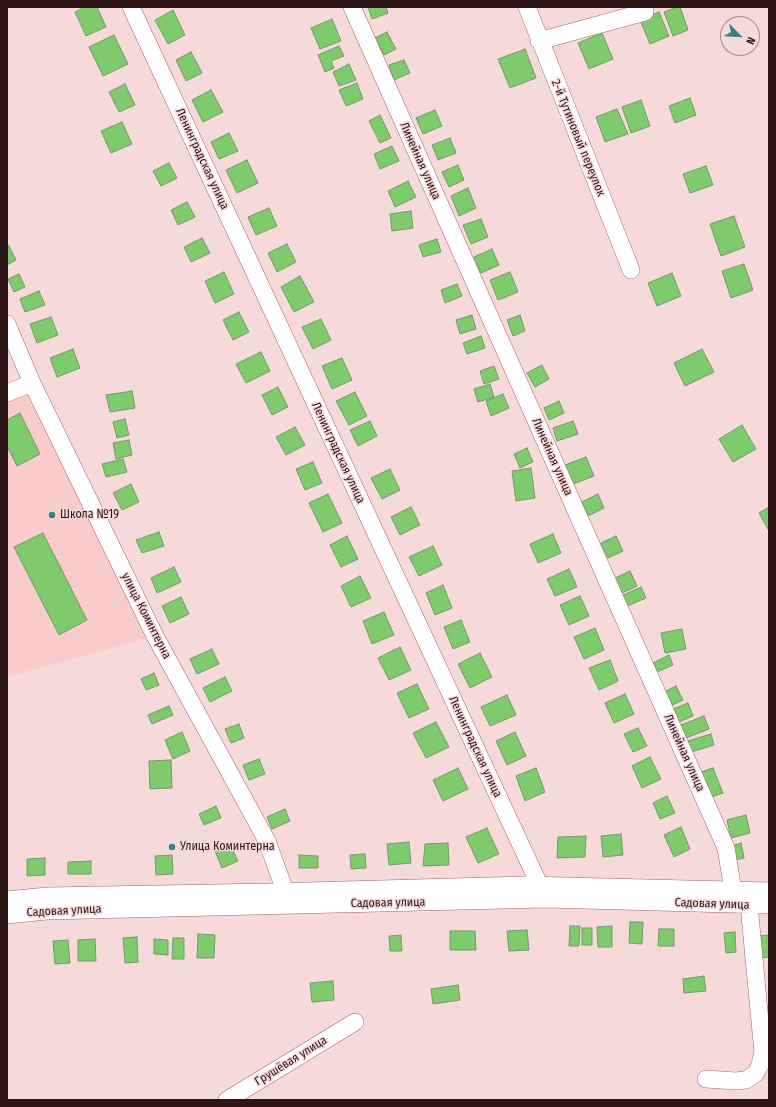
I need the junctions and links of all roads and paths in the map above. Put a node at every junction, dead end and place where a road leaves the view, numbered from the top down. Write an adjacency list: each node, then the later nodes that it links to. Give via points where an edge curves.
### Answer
1 (131, 7): 12 (street, Ленинградская улица)
2 (352, 7): 10 (street, Линейная улица, via 726,848)
3 (527, 7): 5 (street, 2-й Тутиновый переулок)
4 (645, 12): 5 (street)
5 (540, 41): 6 (street, 2-й Тутиновый переулок)
6 (631, 270)
7 (7, 324): 8 (street, улица Коминтерна)
8 (32, 383): 9 (street); 13 (street, улица Коминтерна, via 155,636 267,841)
9 (7, 393)
10 (733, 890): 11 (street, Садовая улица); 12 (street, Садовая улица); 15 (street)
11 (769, 891)
12 (542, 892): 13 (street, Садовая улица); 15 (street, Садовая улица)
13 (289, 898): 14 (street, Садовая улица, via 47,896); 17 (street, Садовая улица, via 47,910)
14 (7, 900)
15 (749, 905): 16 (street, Садовая улица); 19 (street, via 763,1052 760,1065 756,1073 746,1080)
16 (769, 906)
17 (7, 915)
18 (355, 1022): 20 (street, Грушёвая улица)
19 (706, 1079)
20 (227, 1100)

